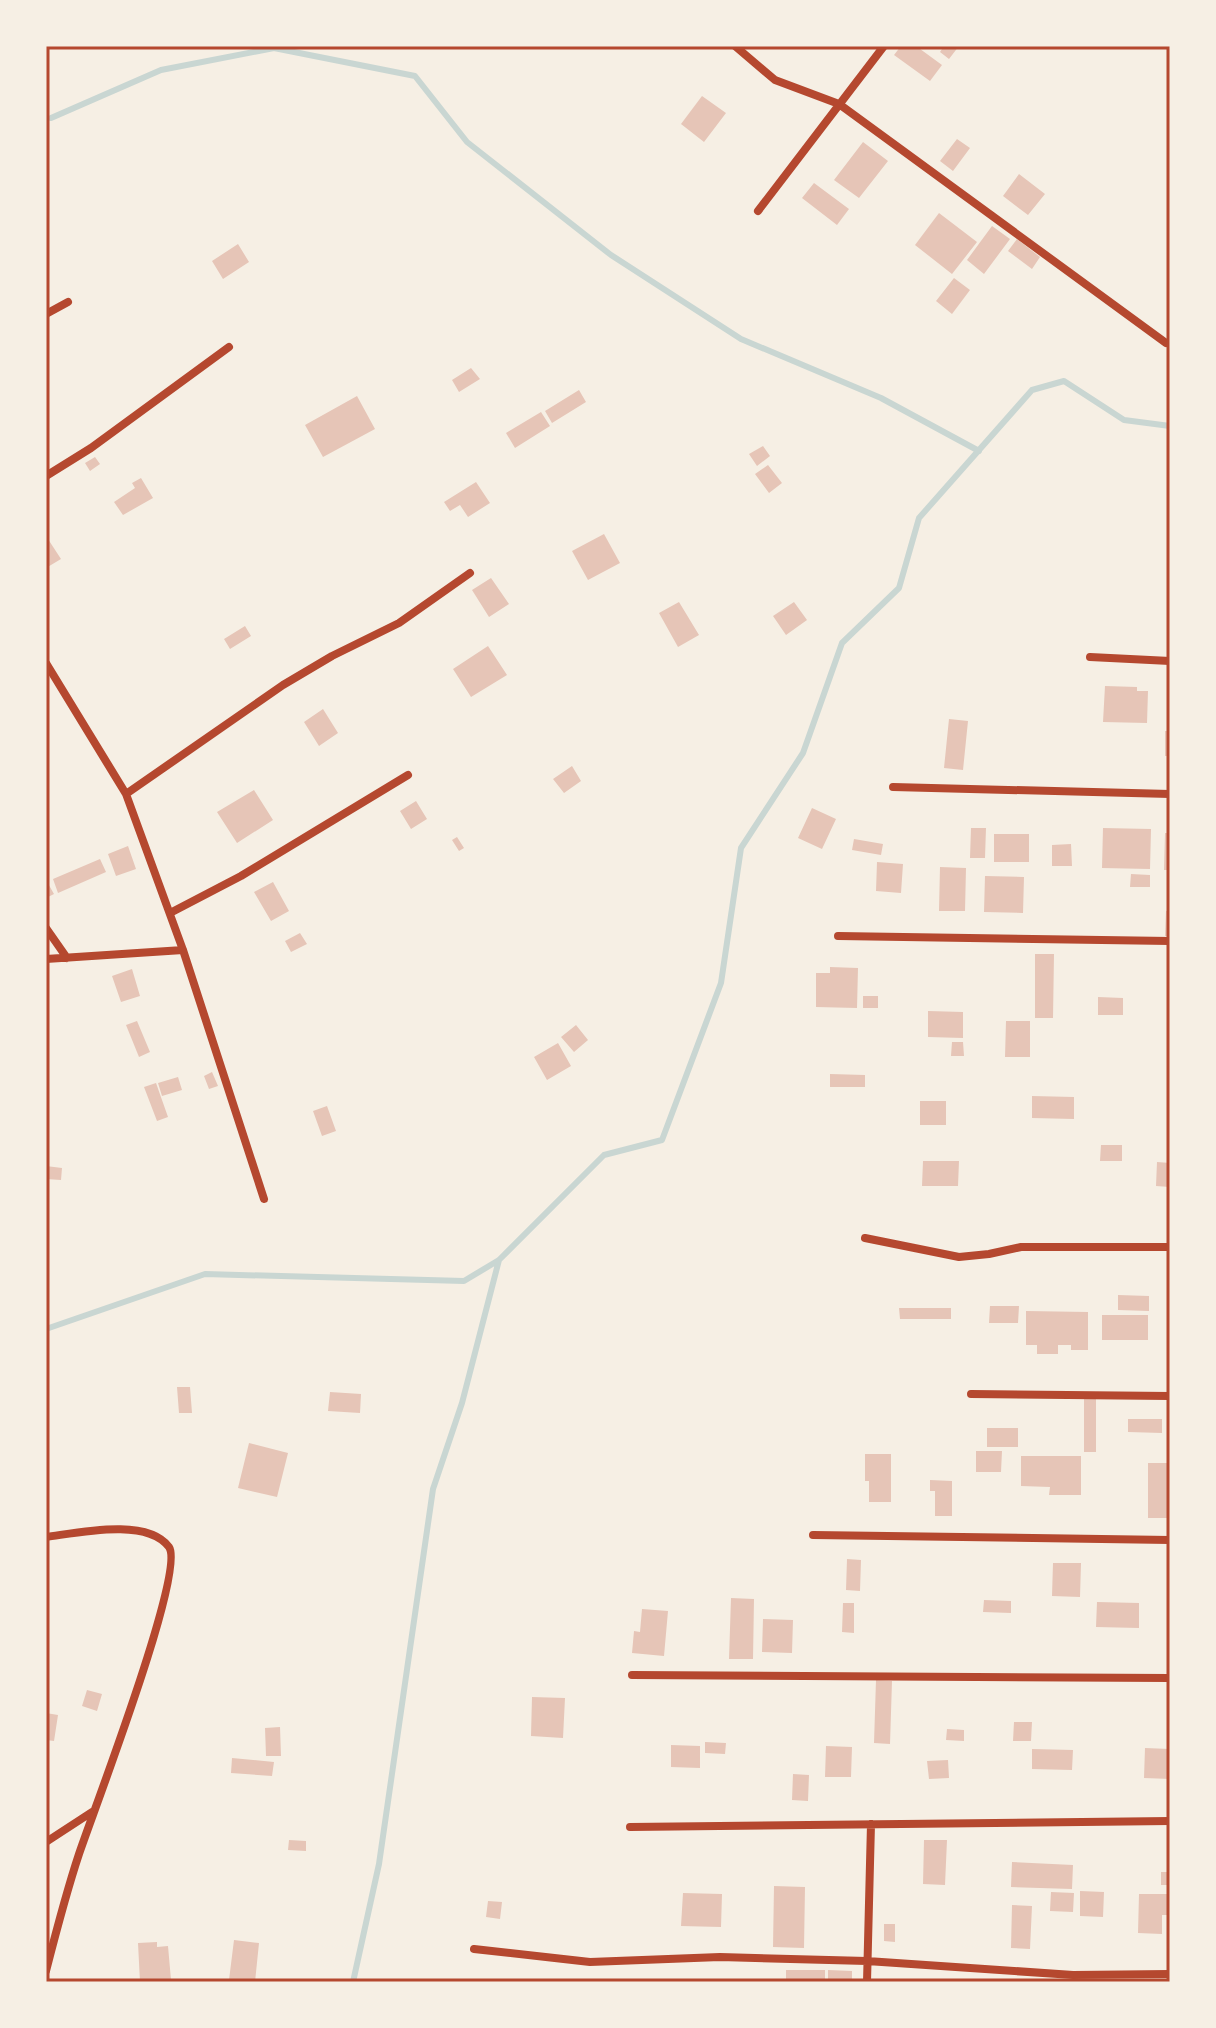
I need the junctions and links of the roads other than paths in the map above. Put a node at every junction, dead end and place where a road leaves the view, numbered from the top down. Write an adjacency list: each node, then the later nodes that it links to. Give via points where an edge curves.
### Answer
1 (735, 46): 3 (street, via 775,80)
2 (884, 46): 3 (street)
3 (839, 104): 4 (street); 7 (street)
4 (758, 211)
5 (68, 302): 6 (street)
6 (46, 314)
7 (1166, 343)
8 (229, 347): 9 (street)
9 (46, 476)
10 (470, 573): 16 (street, via 399,623 283,685)
11 (1090, 657): 12 (street)
12 (1170, 661)
13 (46, 663): 16 (street)
14 (408, 775): 18 (street)
15 (893, 787): 17 (street)
16 (126, 794): 18 (street)
17 (1170, 794)
18 (170, 913): 22 (street)
19 (46, 928): 23 (street)
20 (838, 936): 21 (street)
21 (1170, 941)
22 (183, 950): 23 (street); 25 (street)
23 (67, 958): 24 (street)
24 (46, 959)
25 (264, 1199)
26 (865, 1238): 27 (street, via 959,1257 1021,1247)
27 (1170, 1247)
28 (971, 1394): 29 (street)
29 (1170, 1396)
30 (813, 1535): 32 (street)
31 (46, 1537): 35 (street, via 140,1530 163,1540 171,1550 162,1608)
32 (1170, 1540)
33 (632, 1675): 34 (street)
34 (1170, 1678)
35 (93, 1812): 39 (street); 42 (street)
36 (1170, 1821): 37 (street)
37 (871, 1824): 38 (street); 41 (street)
38 (630, 1827)
39 (46, 1842)
40 (474, 1949): 41 (street, via 590,1962 720,1957)
41 (867, 1961): 43 (street, via 1073,1975); 44 (street)
42 (46, 1971)
43 (1170, 1974)
44 (867, 1982)

